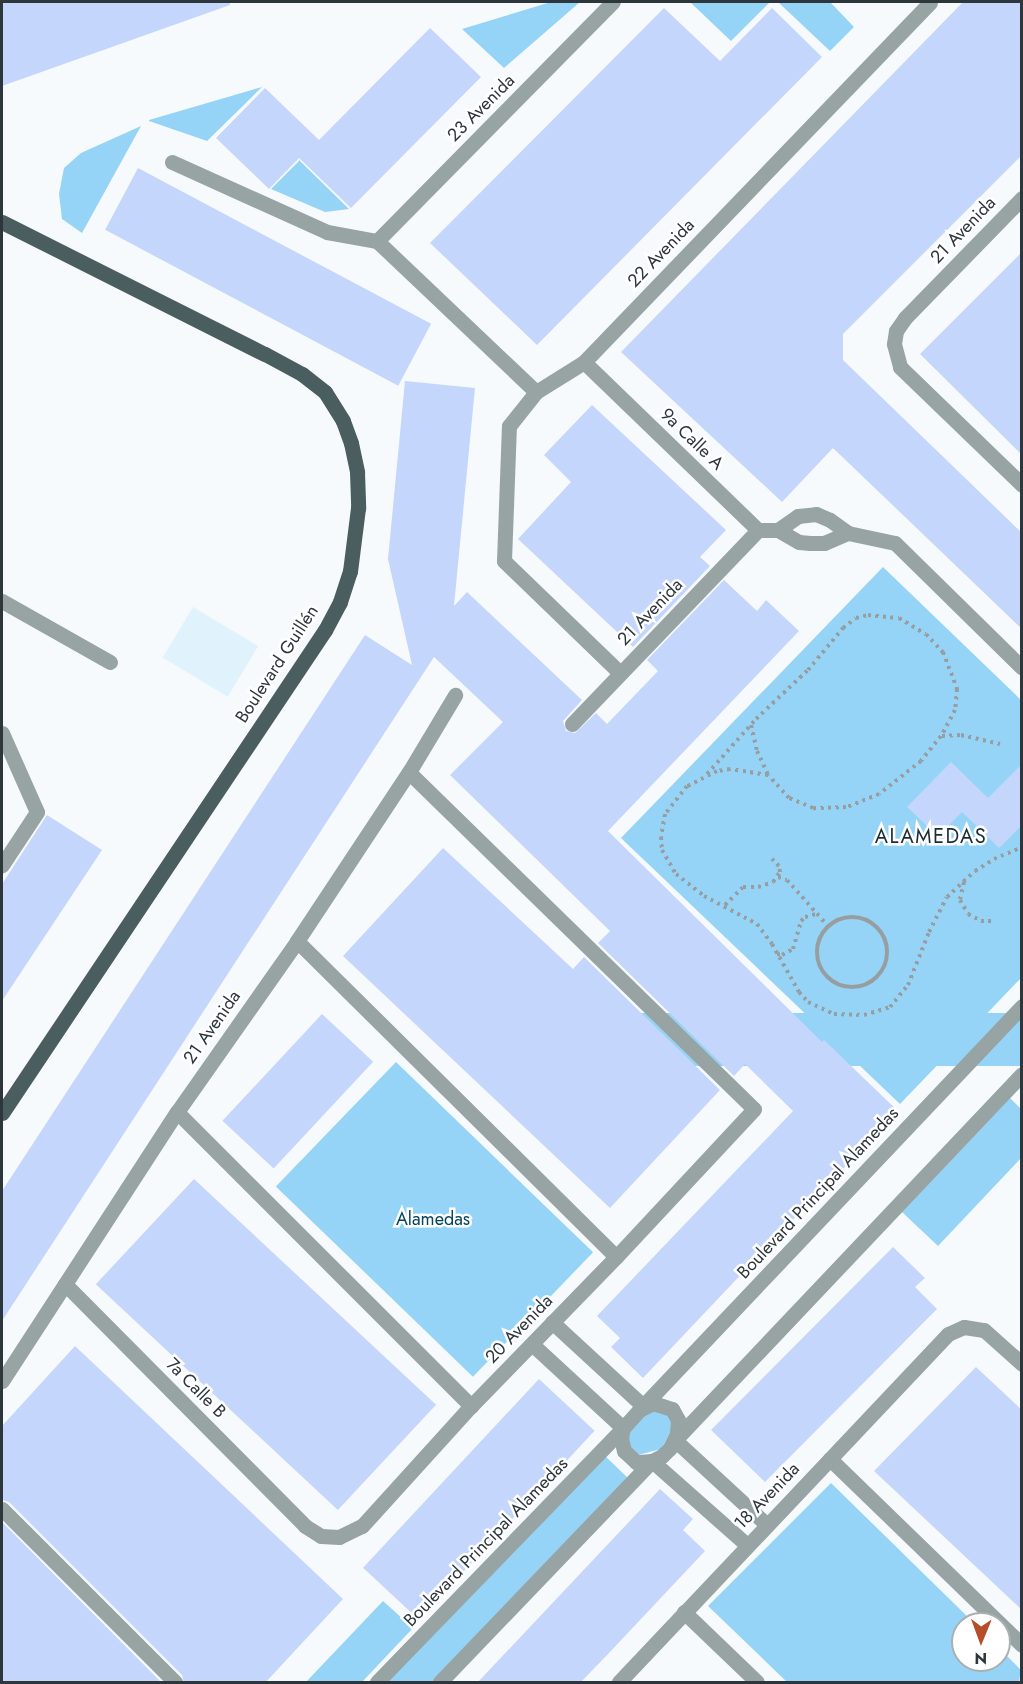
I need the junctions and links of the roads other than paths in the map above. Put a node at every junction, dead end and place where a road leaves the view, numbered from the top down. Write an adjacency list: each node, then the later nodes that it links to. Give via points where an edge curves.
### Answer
1 (613, 2): 6 (street, 23 Avenida)
2 (930, 2): 7 (street, 22 Avenida)
3 (172, 162): 6 (street, via 327,232)
4 (1020, 204): 9 (street, 21 Avenida, via 904,318 896,331 895,356 900,367)
5 (2, 222): 26 (main road, Boulevard Guillén, via 266,354 325,392 351,443 358,508 350,571 325,630)
6 (377, 241): 8 (street)
7 (584, 362): 8 (street, 22 Avenida); 10 (street, 9a Calle A)
8 (536, 392): 16 (street, 22 Avenida, via 509,426 504,561)
9 (1022, 485)
10 (758, 530): 11 (street); 16 (street, 21 Avenida)
11 (778, 530): 12 (street, via 799,542 810,543 824,543); 12 (street, via 790,519 808,513 830,520)
12 (848, 533): 15 (street, via 895,543)
13 (2, 601): 14 (street)
14 (110, 662)
15 (1022, 668)
16 (619, 672): 18 (street, 21 Avenida)
17 (455, 695): 20 (street, 21 Avenida)
18 (572, 724)
19 (2, 733): 21 (street, via 37,812)
20 (409, 772): 22 (street, 21 Avenida); 27 (street, 20 Avenida, via 754,1109)
21 (2, 865)
22 (297, 941): 25 (street, 21 Avenida); 27 (street)
23 (1022, 1006): 34 (street, Boulevard Principal Alamedas)
24 (1022, 1074): 36 (street)
25 (177, 1112): 28 (street, 21 Avenida); 33 (street)
26 (2, 1113)
27 (616, 1257): 29 (street, 20 Avenida)
28 (65, 1284): 32 (street, 21 Avenida); 40 (street, 7a Calle B)
29 (552, 1323): 30 (street, 20 Avenida); 34 (street)
30 (532, 1344): 33 (street, 20 Avenida); 35 (street)
31 (1022, 1365): 37 (street, 18 Avenida, via 990,1334 964,1327 944,1338)
32 (2, 1382)
33 (471, 1406): 40 (street, 20 Avenida, via 355,1531 331,1538 312,1532)
34 (643, 1406): 35 (street, Boulevard Principal Alamedas); 36 (street, via 653,1402 672,1409 679,1425)
35 (623, 1428): 38 (street, via 621,1444 628,1458); 46 (street, Boulevard Principal Alamedas)
36 (675, 1440): 38 (street); 41 (street)
37 (830, 1459): 41 (street, 18 Avenida); 44 (street)
38 (652, 1461): 42 (street); 47 (street)
39 (2, 1509): 45 (street)
40 (300, 1520)
41 (766, 1524): 42 (street, 18 Avenida)
42 (747, 1545): 43 (street, 18 Avenida)
43 (684, 1612): 48 (street, 18 Avenida); 49 (street)
44 (1022, 1645)
45 (175, 1683)
46 (377, 1683)
47 (440, 1683)
48 (619, 1683)
49 (757, 1683)

